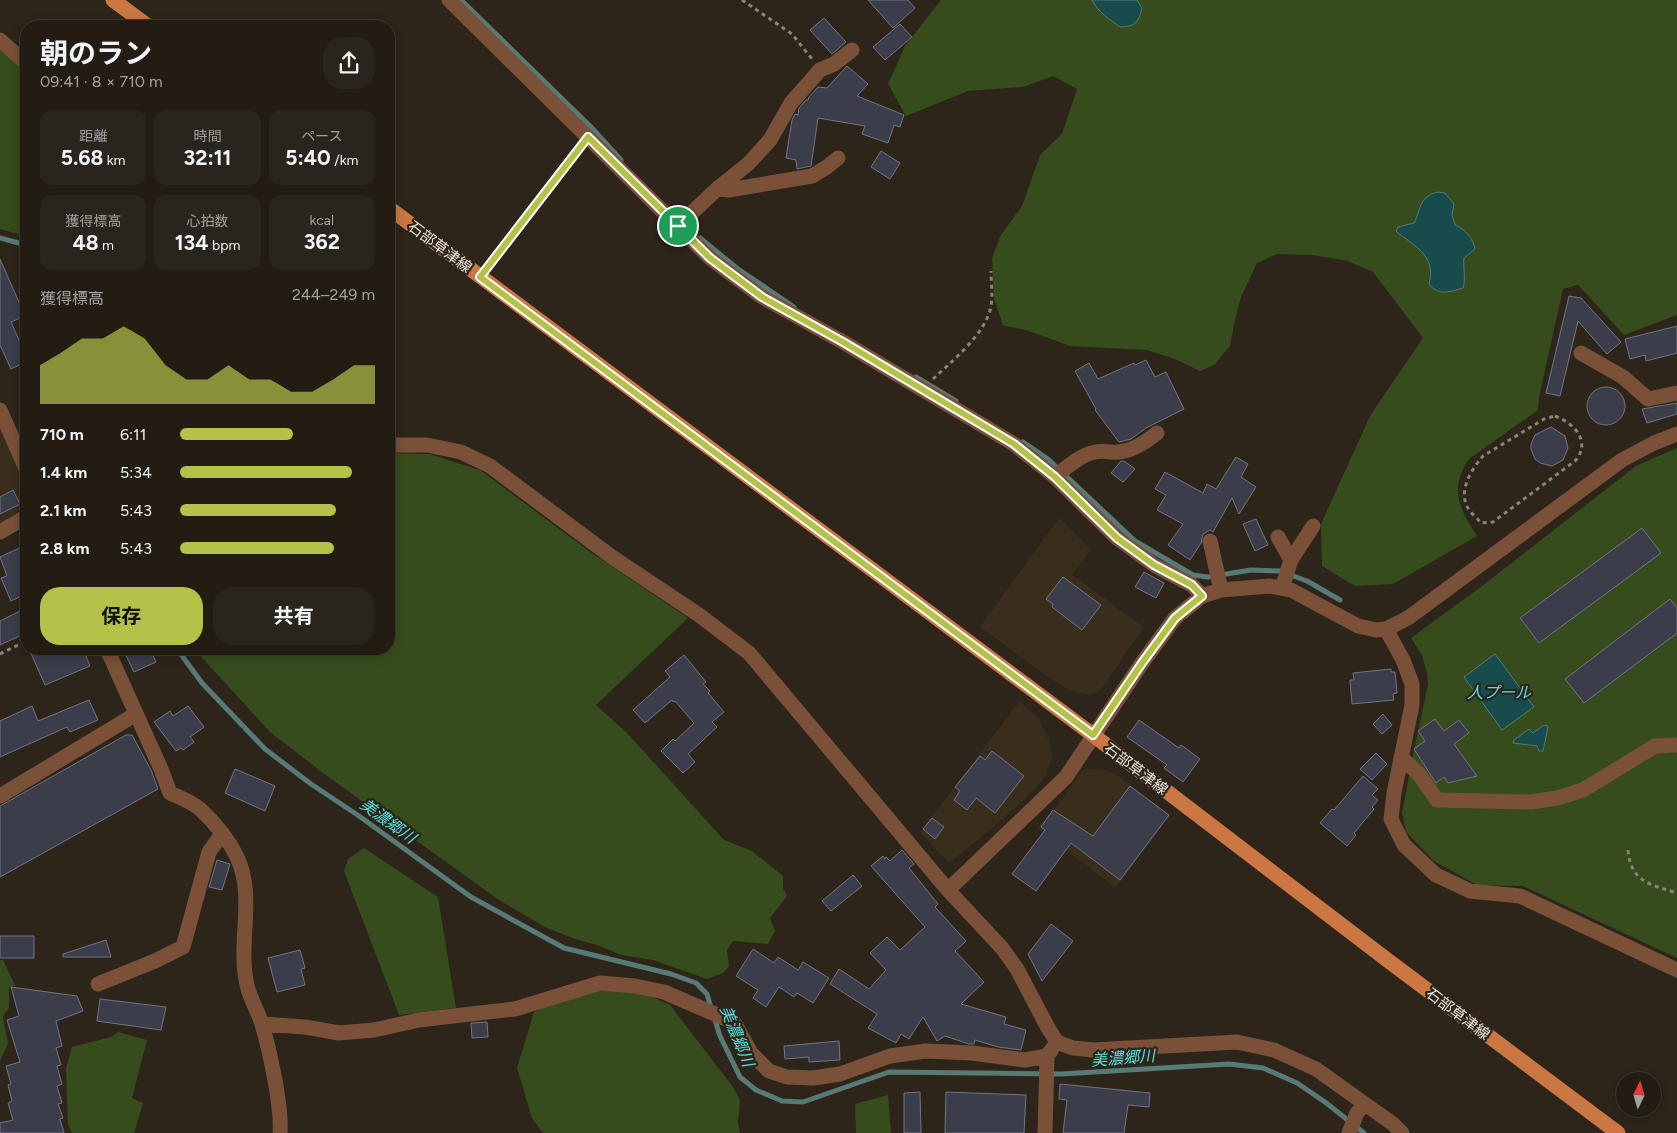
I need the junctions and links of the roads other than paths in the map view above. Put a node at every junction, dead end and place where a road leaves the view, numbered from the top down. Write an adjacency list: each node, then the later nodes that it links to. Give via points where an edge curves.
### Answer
1 (113, 0): 3 (main road)
2 (448, 0): 10 (street)
3 (140, 20)
4 (0, 40): 6 (street)
5 (852, 50): 8 (street, via 820,70 791,103 770,140 748,164)
6 (20, 58)
7 (838, 158): 8 (street, via 812,176 729,190)
8 (718, 188): 10 (street)
9 (395, 213): 30 (main road, 石部草津線)
10 (681, 223): 18 (street, via 710,258 762,297)
11 (1581, 353): 12 (street, via 1623,377 1648,399)
12 (1677, 393)
13 (0, 410): 17 (street)
14 (1157, 433): 18 (street, via 1131,449 1092,452)
15 (1677, 434): 27 (street, via 1622,460 1408,618)
16 (395, 446): 35 (street, via 427,445 461,452 490,466 749,653)
17 (20, 455)
18 (1060, 473): 26 (street, via 1117,538 1154,565 1192,585)
19 (20, 520): 21 (street)
20 (1313, 526): 24 (street)
21 (0, 532)
22 (1278, 537): 24 (street)
23 (1210, 541): 25 (street)
24 (1286, 573): 25 (street, via 1270,586); 27 (street, via 1291,590 1358,626)
25 (1219, 581): 26 (street)
26 (1202, 596): 30 (street, via 1175,618)
27 (1386, 629): 32 (street, via 1412,684 1412,705)
28 (111, 655): 29 (street)
29 (136, 714): 33 (street); 34 (street, via 170,792 199,808)
30 (1093, 735): 35 (street, via 1066,777); 46 (main road, 石部草津線)
31 (1677, 745): 32 (street, via 1655,746 1583,790 1531,802 1437,800 1419,774)
32 (1401, 757): 36 (street, via 1391,819 1404,845 1436,875 1470,891 1520,896)
33 (0, 796)
34 (222, 834): 37 (street, via 209,852 183,947); 38 (street, via 238,858 245,883 247,985)
35 (948, 890): 39 (street, via 1002,948)
36 (1677, 970)
37 (98, 984)
38 (262, 1024): 40 (street, via 339,1033 374,1030 420,1020 516,1009 600,983 664,992 698,1005 735,1024 751,1053 769,1071 787,1076 813,1078 840,1074 890,1056 926,1051 1024,1060); 42 (street, via 281,1122)
39 (1058, 1042): 40 (street); 41 (street, via 1072,1048 1093,1050 1237,1042 1265,1048 1316,1069)
40 (1047, 1059): 43 (street)
41 (1361, 1109): 44 (street); 45 (street, via 1393,1124)
42 (280, 1133)
43 (1045, 1133)
44 (1349, 1133)
45 (1402, 1133)
46 (1618, 1133)

